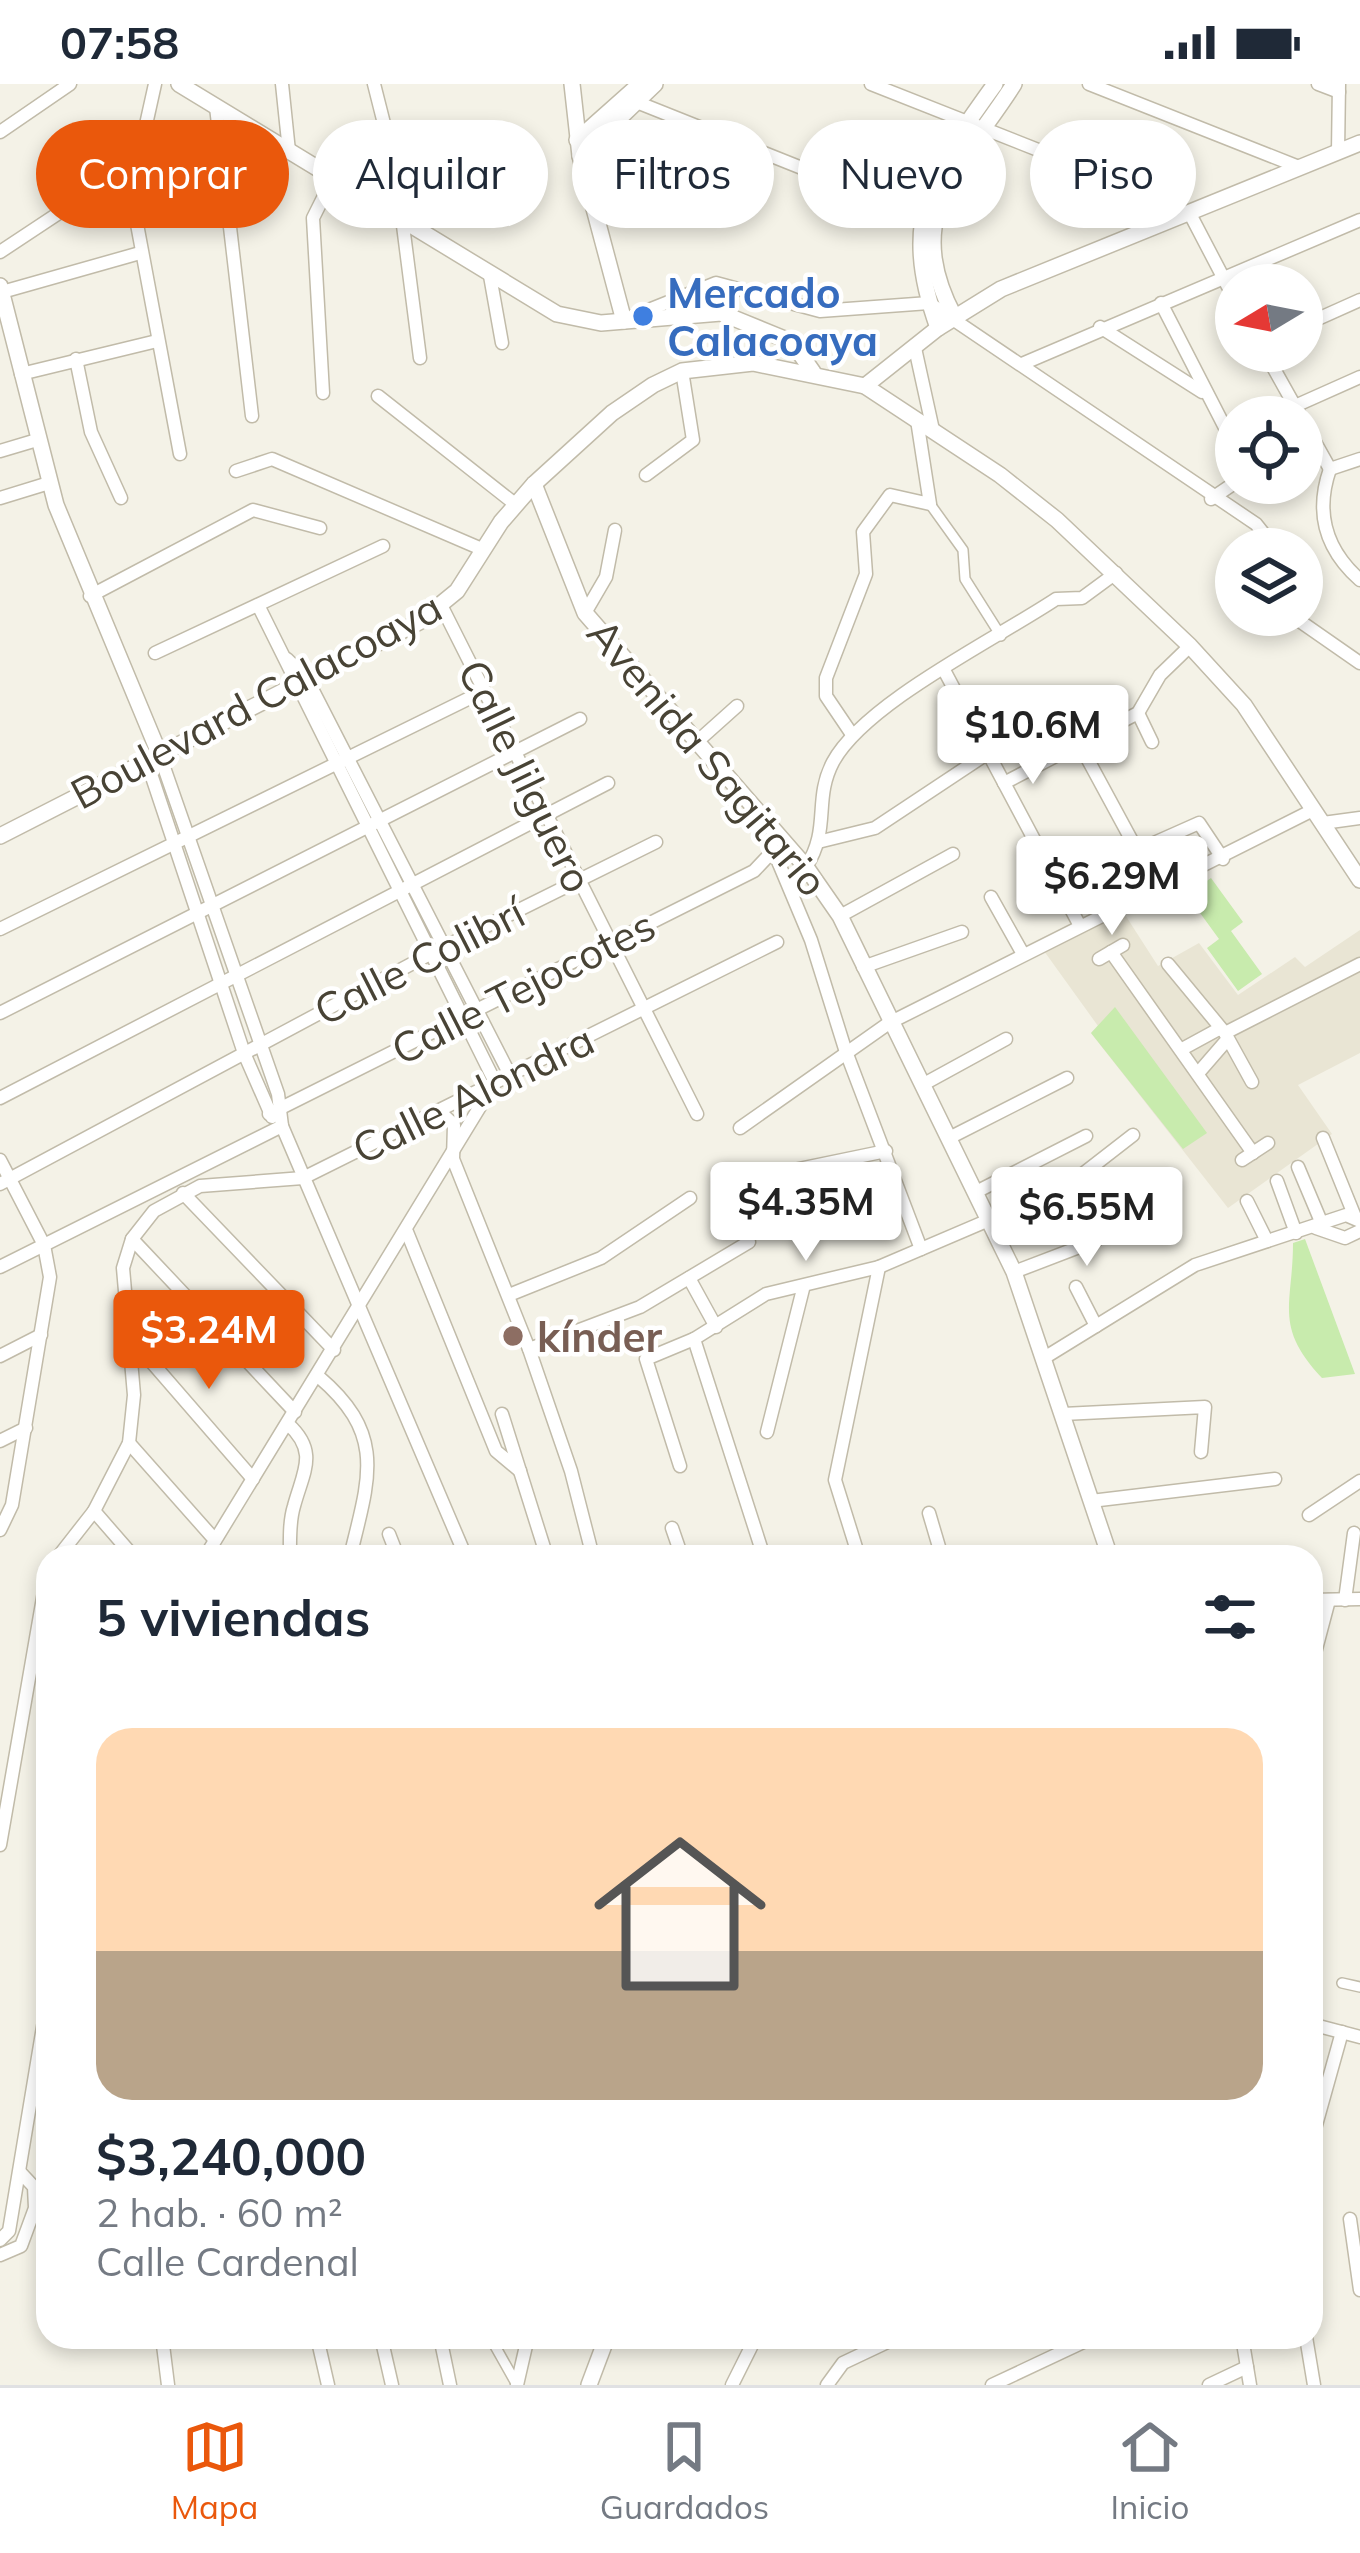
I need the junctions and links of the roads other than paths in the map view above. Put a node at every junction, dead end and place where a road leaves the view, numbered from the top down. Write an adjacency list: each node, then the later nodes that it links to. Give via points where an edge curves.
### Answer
1 (70, 84): 26 (street)
2 (155, 84): 45 (street, via 132,173)
3 (179, 84): 16 (street)
4 (282, 84): 18 (street)
5 (374, 84): 19 (street)
6 (572, 84): 20 (street)
7 (640, 84): 21 (street)
8 (656, 84): 15 (street)
9 (871, 84): 23 (street)
10 (995, 84): 24 (street)
11 (1014, 84): 25 (street)
12 (1089, 84): 32 (street)
13 (1318, 84): 14 (street)
14 (1339, 88): 29 (street)
15 (639, 104): 22 (street); 31 (street)
16 (216, 107): 17 (street); 76 (street)
17 (237, 120)
18 (286, 120)
19 (383, 120)
20 (576, 120)
21 (606, 120)
22 (617, 120)
23 (965, 120)
24 (975, 120)
25 (976, 120)
26 (0, 132)
27 (1360, 143): 29 (street)
28 (289, 152): 30 (street)
29 (1338, 152): 32 (street)
30 (313, 166)
31 (798, 166)
32 (1299, 167): 33 (street)
33 (1196, 209)
34 (1360, 220): 47 (street)
35 (1196, 226): 46 (street)
36 (36, 228): 44 (street)
37 (314, 228): 72 (street)
38 (400, 228): 63 (street)
39 (415, 228): 48 (street)
40 (600, 228): 56 (street)
41 (923, 228): 52 (street)
42 (937, 228): 54 (street, via 937,272)
43 (1147, 228): 54 (street, via 1040,270)
44 (0, 252)
45 (140, 254): 50 (street); 59 (street)
46 (1215, 264)
47 (1262, 264)
48 (490, 276): 56 (street, via 572,320); 60 (street)
49 (1215, 284): 53 (street)
50 (1, 289): 62 (street)
51 (1360, 300): 55 (street)
52 (929, 303): 54 (street); 56 (street, via 820,310 716,284); 58 (street)
53 (1161, 303): 57 (street); 71 (street)
54 (954, 316): 58 (street); 65 (street)
55 (1323, 317)
56 (624, 320): 67 (street, via 721,313 792,342)
57 (1100, 327): 65 (street); 71 (street)
58 (938, 328): 61 (street)
59 (157, 341): 64 (street); 81 (street)
60 (502, 343)
61 (915, 348): 70 (street); 78 (street)
62 (7, 349): 68 (street)
63 (420, 358)
64 (76, 359): 68 (street); 91 (street, via 91,432)
65 (1022, 364): 92 (street)
66 (682, 371): 67 (street, Boulevard Calacoaya, via 754,363); 86 (street, via 693,440); 88 (street, Boulevard Calacoaya, via 612,413)
67 (813, 372): 70 (street, Boulevard Calacoaya)
68 (21, 374): 79 (street)
69 (1360, 377): 74 (street)
70 (865, 386): 77 (street, Boulevard Calacoaya)
71 (1203, 392): 75 (street)
72 (323, 393)
73 (378, 396): 93 (street)
74 (1323, 399)
75 (1215, 413)
76 (252, 416)
77 (917, 420): 78 (street, Boulevard Calacoaya); 94 (street)
78 (933, 430): 100 (street, Boulevard Calacoaya)
79 (37, 440): 80 (street); 87 (street)
80 (0, 451)
81 (180, 454)
82 (1360, 459): 84 (street)
83 (1323, 460): 84 (street)
84 (1330, 469): 101 (street, via 1322,520)
85 (236, 471): 99 (street, via 272,459)
86 (646, 475)
87 (49, 483): 90 (street); 102 (street)
88 (534, 484): 93 (street, Boulevard Calacoaya); 105 (street, Avenida Sagitario)
89 (1215, 496): 92 (street)
90 (0, 498)
91 (121, 498)
92 (1211, 499): 96 (street)
93 (515, 504): 99 (street, Boulevard Calacoaya)
94 (929, 504): 106 (street, via 964,550 965,579); 118 (street, via 890,495 863,532 866,574 824,688)
95 (320, 528): 102 (street, via 253,510)
96 (1259, 528)
97 (615, 530): 105 (street, via 606,577)
98 (383, 546): 103 (street)
99 (484, 550): 104 (street, Boulevard Calacoaya)
100 (1116, 573): 106 (street, via 1082,598 1055,599); 108 (street, Boulevard Calacoaya)
101 (1360, 580)
102 (90, 596): 124 (street)
103 (258, 605): 109 (street); 112 (street)
104 (442, 607): 112 (street, Boulevard Calacoaya); 113 (street, Calle Jilguero)
105 (585, 613): 119 (street, Avenida Sagitario)
106 (1001, 636): 111 (street)
107 (1321, 636): 110 (street)
108 (1190, 646): 116 (street); 129 (street, Boulevard Calacoaya, via 1244,705)
109 (155, 653)
110 (1360, 663)
111 (944, 670): 118 (street); 122 (street)
112 (301, 682): 124 (street, Boulevard Calacoaya); 125 (street)
113 (484, 691): 123 (street, Calle Jilguero); 125 (street)
114 (1054, 698): 120 (street)
115 (737, 706): 119 (street)
116 (1138, 713): 120 (street); 121 (street)
117 (580, 719): 123 (street)
118 (851, 733): 136 (street, via 824,784)
119 (699, 740): 133 (street, Avenida Sagitario)
120 (1080, 740): 127 (street); 139 (street)
121 (1152, 742)
122 (988, 753): 127 (street); 136 (street, via 875,828)
123 (516, 755): 128 (street, Calle Jilguero); 131 (street)
124 (153, 756): 134 (street, Boulevard Calacoaya); 135 (street); 138 (street)
125 (341, 762): 131 (street); 132 (street); 135 (street)
126 (608, 783): 128 (street)
127 (1004, 783): 153 (street)
128 (547, 816): 144 (street, Calle Jilguero); 146 (street)
129 (1318, 817): 130 (street); 142 (street); 145 (street, Boulevard Calacoaya)
130 (1360, 818)
131 (381, 823): 132 (street); 146 (street)
132 (367, 830): 148 (street); 150 (street)
133 (775, 834): 140 (street); 143 (street, Avenida Sagitario)
134 (0, 836)
135 (190, 836): 138 (street); 150 (street)
136 (822, 841): 143 (street)
137 (656, 842): 144 (street, Calle Colibrí)
138 (175, 843): 151 (street); 154 (street)
139 (1136, 851): 142 (street, via 1199,823); 147 (street)
140 (771, 853): 157 (street, Calle Tejocotes, via 754,872); 176 (street, via 811,940)
141 (953, 854): 152 (street)
142 (1222, 859): 147 (street)
143 (806, 867): 152 (street, Avenida Sagitario)
144 (578, 880): 157 (street, Calle Jilguero); 158 (street, Calle Colibrí)
145 (1360, 880)
146 (412, 884): 148 (street); 158 (street)
147 (1158, 889): 153 (street)
148 (398, 891): 160 (street); 165 (street)
149 (991, 897): 161 (street)
150 (213, 905): 151 (street); 165 (street)
151 (198, 912): 166 (street); 169 (street)
152 (840, 916): 164 (street, Avenida Sagitario)
153 (1080, 926): 161 (street)
154 (0, 929)
155 (962, 932): 164 (street)
156 (777, 942): 168 (street, Calle Alondra)
157 (609, 943): 167 (street, Calle Tejocotes); 168 (street, Calle Jilguero)
158 (445, 947): 160 (street, Calle Colibrí); 167 (street)
159 (1111, 952): 175 (street)
160 (430, 954): 170 (street); 174 (street, Calle Colibrí)
161 (1023, 954): 171 (street)
162 (1168, 964): 172 (street)
163 (1360, 964): 172 (street)
164 (863, 967): 171 (street, Avenida Sagitario)
165 (236, 974): 166 (street); 174 (street)
166 (221, 983): 177 (street); 184 (street)
167 (476, 1009): 170 (street, Calle Tejocotes); 179 (street)
168 (643, 1010): 179 (street, Calle Alondra); 187 (street, Calle Jilguero)
169 (0, 1013)
170 (461, 1016): 181 (street); 185 (street, Calle Tejocotes)
171 (889, 1023): 176 (street); 183 (street, Avenida Sagitario)
172 (1223, 1034): 175 (street); 178 (street); 182 (street)
173 (1006, 1039): 183 (street)
174 (260, 1043): 177 (street, Calle Colibrí); 185 (street)
175 (1184, 1048): 178 (street)
176 (845, 1049): 189 (street); 195 (street)
177 (244, 1053): 185 (street); 201 (street, Calle Colibrí)
178 (1200, 1072): 194 (street, via 1248,1156)
179 (510, 1075): 181 (street, Calle Alondra)
180 (1067, 1078): 192 (street)
181 (495, 1082): 186 (street, Calle Alondra); 196 (street)
182 (1252, 1082)
183 (922, 1085): 192 (street, Avenida Sagitario)
184 (0, 1098)
185 (275, 1112): 188 (street)
186 (439, 1112): 196 (street, via 454,1125); 199 (street, Calle Alondra)
187 (697, 1114)
188 (282, 1126): 199 (street); 216 (street)
189 (740, 1128)
190 (1133, 1135): 208 (street, via 1081,1180)
191 (1086, 1136): 203 (street)
192 (951, 1137): 203 (street, Avenida Sagitario)
193 (1323, 1138): 209 (street)
194 (1268, 1143)
195 (886, 1151): 202 (street); 217 (street)
196 (452, 1159): 211 (street); 224 (street)
197 (0, 1160): 201 (street)
198 (1298, 1167): 210 (street)
199 (303, 1178): 204 (street); 225 (street)
200 (1276, 1181): 212 (street)
201 (5, 1182): 216 (street)
202 (736, 1182)
203 (978, 1191): 208 (street, Avenida Sagitario)
204 (183, 1192): 213 (street); 232 (street)
205 (690, 1198): 224 (street, via 616,1250)
206 (1247, 1201): 214 (street)
207 (1131, 1215): 220 (street, via 1095,1241)
208 (992, 1219): 217 (street); 220 (street, Avenida Sagitario)
209 (1358, 1223): 210 (street); 210 (street, via 1345,1238)
210 (1319, 1226): 212 (street)
211 (407, 1232): 225 (street); 245 (street, via 496,1451)
212 (1296, 1233): 214 (street)
213 (132, 1239): 229 (street, via 122,1286); 238 (street)
214 (1267, 1240): 226 (street, via 1195,1265)
215 (748, 1242): 221 (street)
216 (44, 1245): 218 (street); 228 (street, via 50,1277)
217 (922, 1249): 219 (street)
218 (0, 1267)
219 (879, 1267): 223 (street); 269 (street, via 836,1480)
220 (1014, 1272): 234 (street, Avenida Sagitario)
221 (689, 1279): 227 (street); 231 (street, via 625,1314)
222 (1076, 1287): 226 (street)
223 (803, 1289): 227 (street, via 766,1294); 240 (street)
224 (509, 1295): 231 (street)
225 (361, 1305): 232 (street); 264 (street)
226 (1096, 1326): 234 (street)
227 (716, 1327): 230 (street)
228 (41, 1335): 233 (street); 239 (street)
229 (129, 1336): 242 (street); 246 (street)
230 (694, 1340): 244 (street, via 646,1359); 268 (street)
231 (529, 1349): 266 (street)
232 (334, 1350): 235 (street)
233 (0, 1356)
234 (1044, 1358): 237 (street, Avenida Sagitario)
235 (319, 1377): 238 (street); 262 (street, via 346,1400 366,1439 368,1482)
236 (502, 1414): 245 (street)
237 (1063, 1414): 243 (street, via 1205,1407); 249 (street, Avenida Sagitario)
238 (291, 1418): 246 (street); 261 (street, via 309,1459)
239 (26, 1428): 241 (street); 253 (street)
240 (766, 1432)
241 (0, 1441)
242 (129, 1443): 250 (street); 257 (street)
243 (1202, 1452)
244 (680, 1466)
245 (520, 1471): 265 (street)
246 (254, 1479): 257 (street)
247 (1275, 1479): 249 (street)
248 (1360, 1481): 252 (street)
249 (1091, 1501): 271 (street, Avenida Sagitario)
250 (94, 1511): 258 (street); 259 (street)
251 (929, 1514): 270 (street)
252 (1309, 1515)
253 (2, 1528)
254 (673, 1528): 267 (street)
255 (1354, 1533): 275 (street)
256 (389, 1534): 263 (street)
257 (215, 1540): 260 (street)
258 (67, 1545)
259 (124, 1545)
260 (212, 1545)
261 (291, 1545)
262 (353, 1545)
263 (393, 1545)
264 (461, 1545)
265 (544, 1545)
266 (590, 1545)
267 (678, 1545)
268 (760, 1545)
269 (855, 1545)
270 (938, 1545)
271 (1103, 1545)
272 (1360, 1599): 275 (street)
273 (1323, 1600): 274 (street)
274 (1329, 1600): 275 (street); 276 (street)
275 (1345, 1600)
276 (1323, 1623)
277 (36, 1637): 278 (street)
278 (0, 1845)
279 (1342, 1983): 280 (street)
280 (1360, 1987)
281 (1323, 2027): 282 (street)
282 (1342, 2032): 283 (street); 285 (street)
283 (1360, 2037)
284 (36, 2072): 286 (street)
285 (1323, 2100)
286 (20, 2172): 288 (street, via 9,2231); 289 (street, via 34,2187 35,2208 21,2246)
287 (1350, 2219): 290 (street)
288 (0, 2240)
289 (0, 2255)
290 (1360, 2290)
291 (164, 2349): 305 (street)
292 (320, 2349): 306 (street)
293 (384, 2349): 307 (street)
294 (443, 2349): 304 (street)
295 (497, 2349): 308 (street)
296 (525, 2349): 308 (street)
297 (597, 2349): 309 (street)
298 (750, 2349): 310 (street)
299 (873, 2349): 311 (street, via 843,2363)
300 (1068, 2349): 312 (street)
301 (1244, 2349): 303 (street)
302 (1308, 2349): 315 (street)
303 (1247, 2367): 313 (street); 314 (street)
304 (450, 2383)
305 (168, 2385)
306 (328, 2385)
307 (392, 2385)
308 (517, 2385)
309 (589, 2385)
310 (732, 2385)
311 (827, 2385)
312 (992, 2385)
313 (1209, 2385)
314 (1250, 2385)
315 (1314, 2385)

